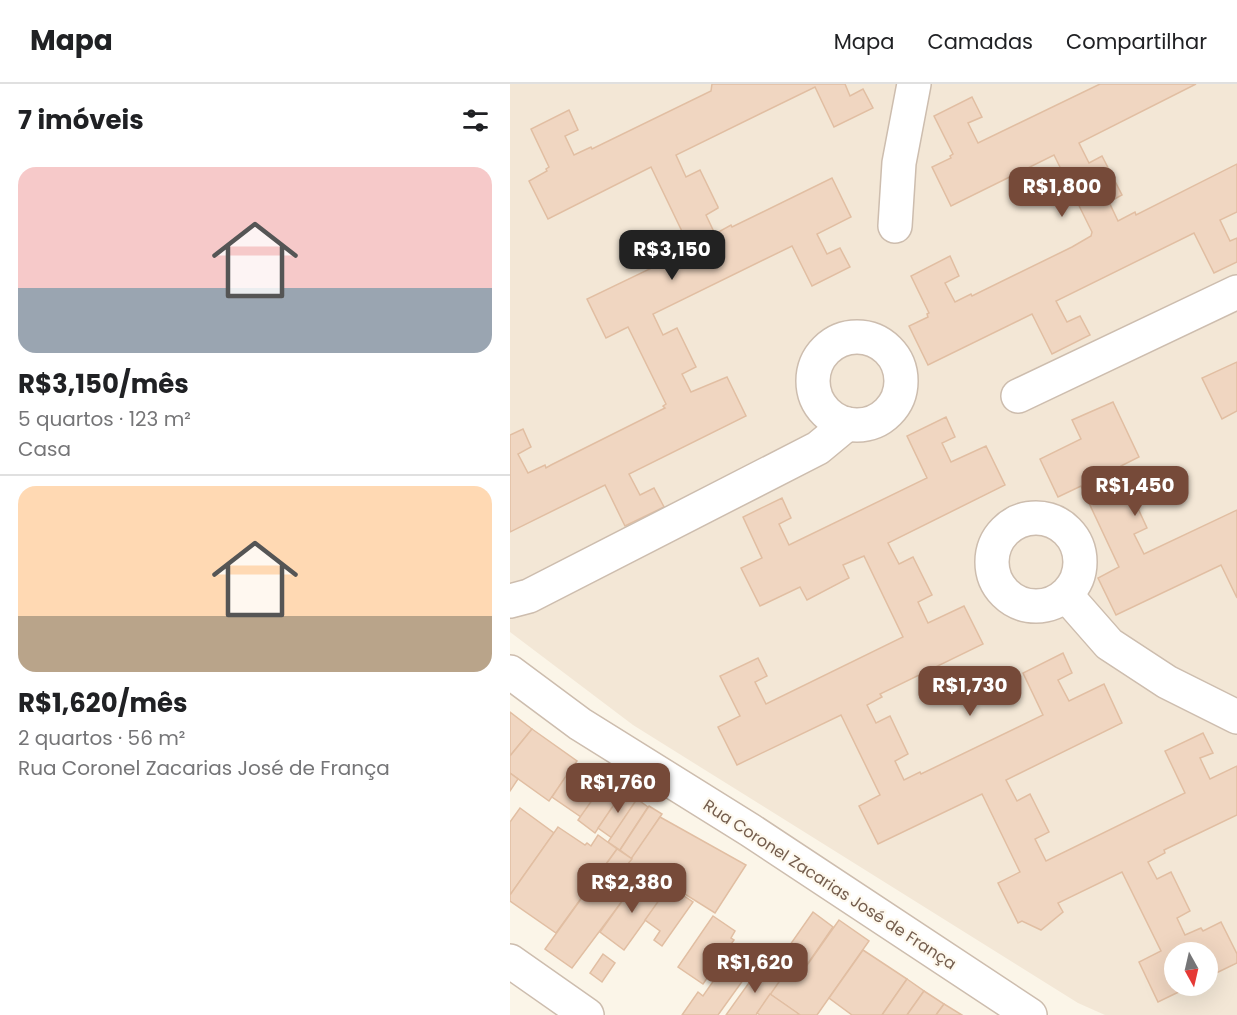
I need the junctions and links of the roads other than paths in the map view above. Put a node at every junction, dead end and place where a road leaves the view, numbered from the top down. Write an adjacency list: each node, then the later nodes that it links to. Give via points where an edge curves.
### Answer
1 (914, 84): 2 (street, via 899,163)
2 (895, 226)
3 (1237, 292): 4 (street)
4 (1018, 396)
5 (847, 424): 7 (street, via 818,448 529,597)
6 (1066, 595): 9 (street, via 1109,644 1167,681)
7 (510, 601)
8 (510, 672): 12 (street, Rua Coronel Zacarias José de França, via 580,724 750,830)
9 (1237, 717)
10 (510, 961): 11 (street)
11 (587, 1015)
12 (1030, 1015)

